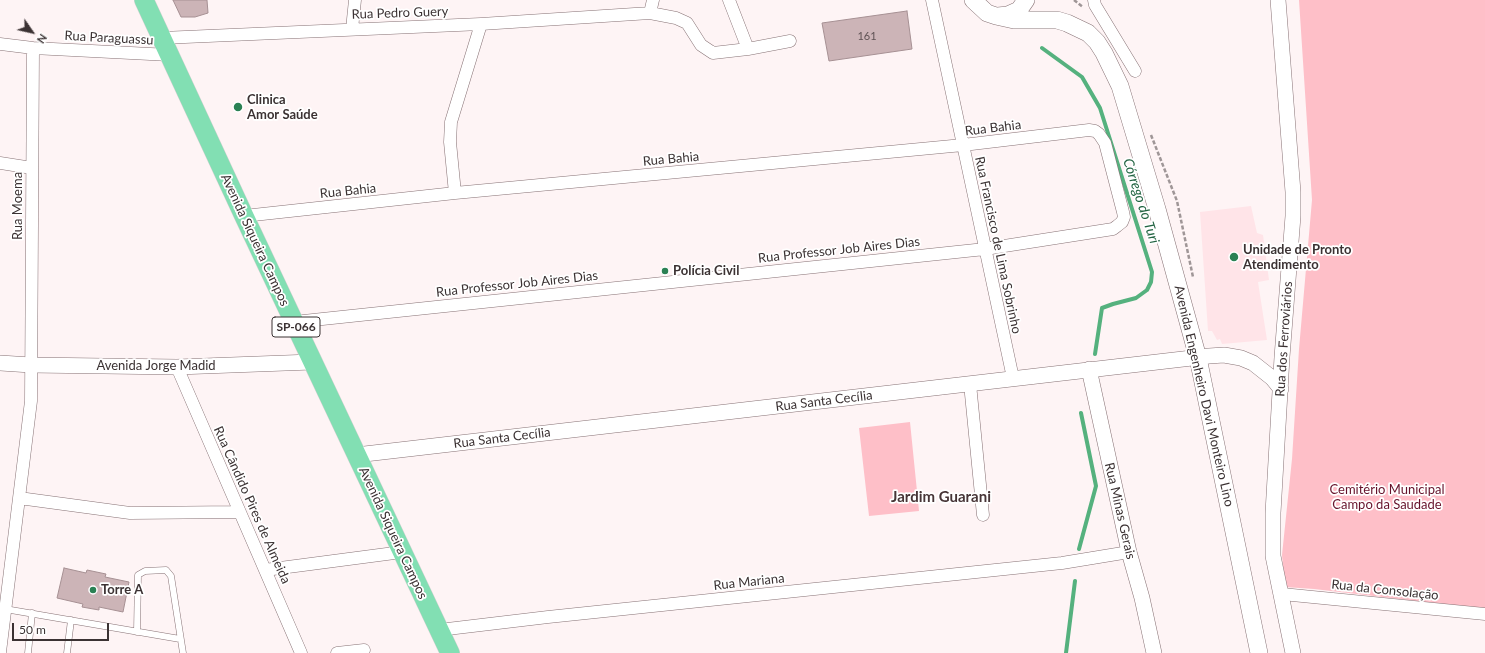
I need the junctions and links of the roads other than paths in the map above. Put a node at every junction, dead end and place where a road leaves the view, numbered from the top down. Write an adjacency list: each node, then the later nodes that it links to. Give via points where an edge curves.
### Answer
1 (145, 0): 16 (main road, Avenida Siqueira Campos / SP-066)
2 (355, 0): 13 (street)
3 (653, 0): 10 (street)
4 (729, 0): 18 (street)
5 (932, 0): 20 (street, Rua Francisco de Lima Sobrinho)
6 (972, 0): 11 (main road, Avenida Engenheiro Davi Monteiro Lino, via 987,13)
7 (1026, 0): 11 (main road, via 1018,10 1008,15)
8 (1094, 0): 19 (street)
9 (1278, 0): 36 (street, Rua dos Ferroviários, via 1293,192)
10 (650, 13): 12 (street, Rua Pedro Guery); 18 (street, Rua Pedro Guery, via 676,18 686,23 701,45 713,53)
11 (996, 16): 28 (main road, Avenida Engenheiro Davi Monteiro Lino, via 1014,20 1057,20 1067,23 1088,33 1104,52 1120,86 1158,209)
12 (482, 24): 13 (street, Rua Pedro Guery); 23 (street, via 451,122 450,142)
13 (352, 29): 16 (street, Rua Pedro Guery)
14 (790, 41): 18 (street, Rua Pedro Guery)
15 (0, 44): 17 (street, Rua Paraguassu)
16 (166, 46): 17 (street, Rua Paraguassu); 24 (main road, Avenida Siqueira Campos / SP-066)
17 (34, 48): 22 (street, Rua Moema)
18 (748, 49)
19 (1135, 71)
20 (963, 145): 23 (street, Rua Bahia); 25 (street, Rua Bahia, via 1095,131 1105,143 1124,217); 26 (street, Rua Francisco de Lima Sobrinho)
21 (0, 163): 22 (street)
22 (32, 168): 31 (street, Rua Moema)
23 (455, 193): 24 (street, Rua Bahia)
24 (244, 216): 27 (main road, Avenida Siqueira Campos / SP-066)
25 (1122, 222): 26 (street, Rua Professor Job Aires Dias, via 1112,229)
26 (985, 249): 27 (street, Rua Professor Job Aires Dias); 34 (street, Rua Francisco de Lima Sobrinho)
27 (294, 322): 29 (main road, Avenida Siqueira Campos / SP-066)
28 (1198, 358): 33 (street, Rua Santa Cecília); 36 (street, Rua Santa Cecília, via 1241,358 1263,370); 63 (main road, Avenida Engenheiro Davi Monteiro Lino)
29 (312, 362): 32 (street, Avenida Jorge Madid); 37 (main road, Avenida Siqueira Campos / SP-066)
30 (0, 363): 31 (street, Avenida Jorge Madid)
31 (31, 364): 32 (street, Avenida Jorge Madid); 38 (street, Rua Moema, via 31,401)
32 (177, 367): 39 (street, Rua Cândido Pires de Almeida)
33 (1089, 369): 34 (street, Rua Santa Cecília); 42 (street, Rua Minas Gerais)
34 (1013, 378): 35 (street, Rua Santa Cecília)
35 (970, 384): 37 (street, Rua Santa Cecília); 40 (street)
36 (1281, 389): 45 (street, Rua dos Ferroviários, via 1273,513 1273,556)
37 (356, 455): 41 (main road, Avenida Siqueira Campos / SP-066)
38 (19, 498): 39 (street, via 130,513); 43 (street, Rua Moema)
39 (239, 512): 44 (street, Rua Cândido Pires de Almeida)
40 (983, 515)
41 (402, 552): 44 (street); 50 (main road, Avenida Siqueira Campos / SP-066)
42 (1129, 552): 50 (street, Rua Mariana, via 1062,563); 62 (street, Rua Minas Gerais)
43 (6, 560): 46 (street, Rua Moema)
44 (265, 570): 59 (street, Rua Cândido Pires de Almeida)
45 (1282, 594): 48 (street, Rua da Consolação); 64 (street, Rua dos Ferroviários)
46 (5, 608): 47 (lane); 51 (street, Rua Moema)
47 (32, 613): 49 (lane); 56 (lane)
48 (1485, 614)
49 (71, 620): 52 (lane); 57 (lane)
50 (439, 630): 61 (main road, Avenida Siqueira Campos / SP-066)
51 (1, 632): 55 (street, Rua Moema)
52 (137, 632): 53 (lane); 53 (lane, via 138,575 145,571 166,570 171,576)
53 (180, 639): 58 (lane)
54 (364, 650): 60 (street)
55 (0, 652)
56 (28, 653)
57 (67, 653)
58 (183, 653)
59 (301, 653)
60 (337, 653)
61 (450, 653)
62 (1154, 653)
63 (1259, 653)
64 (1293, 653)

